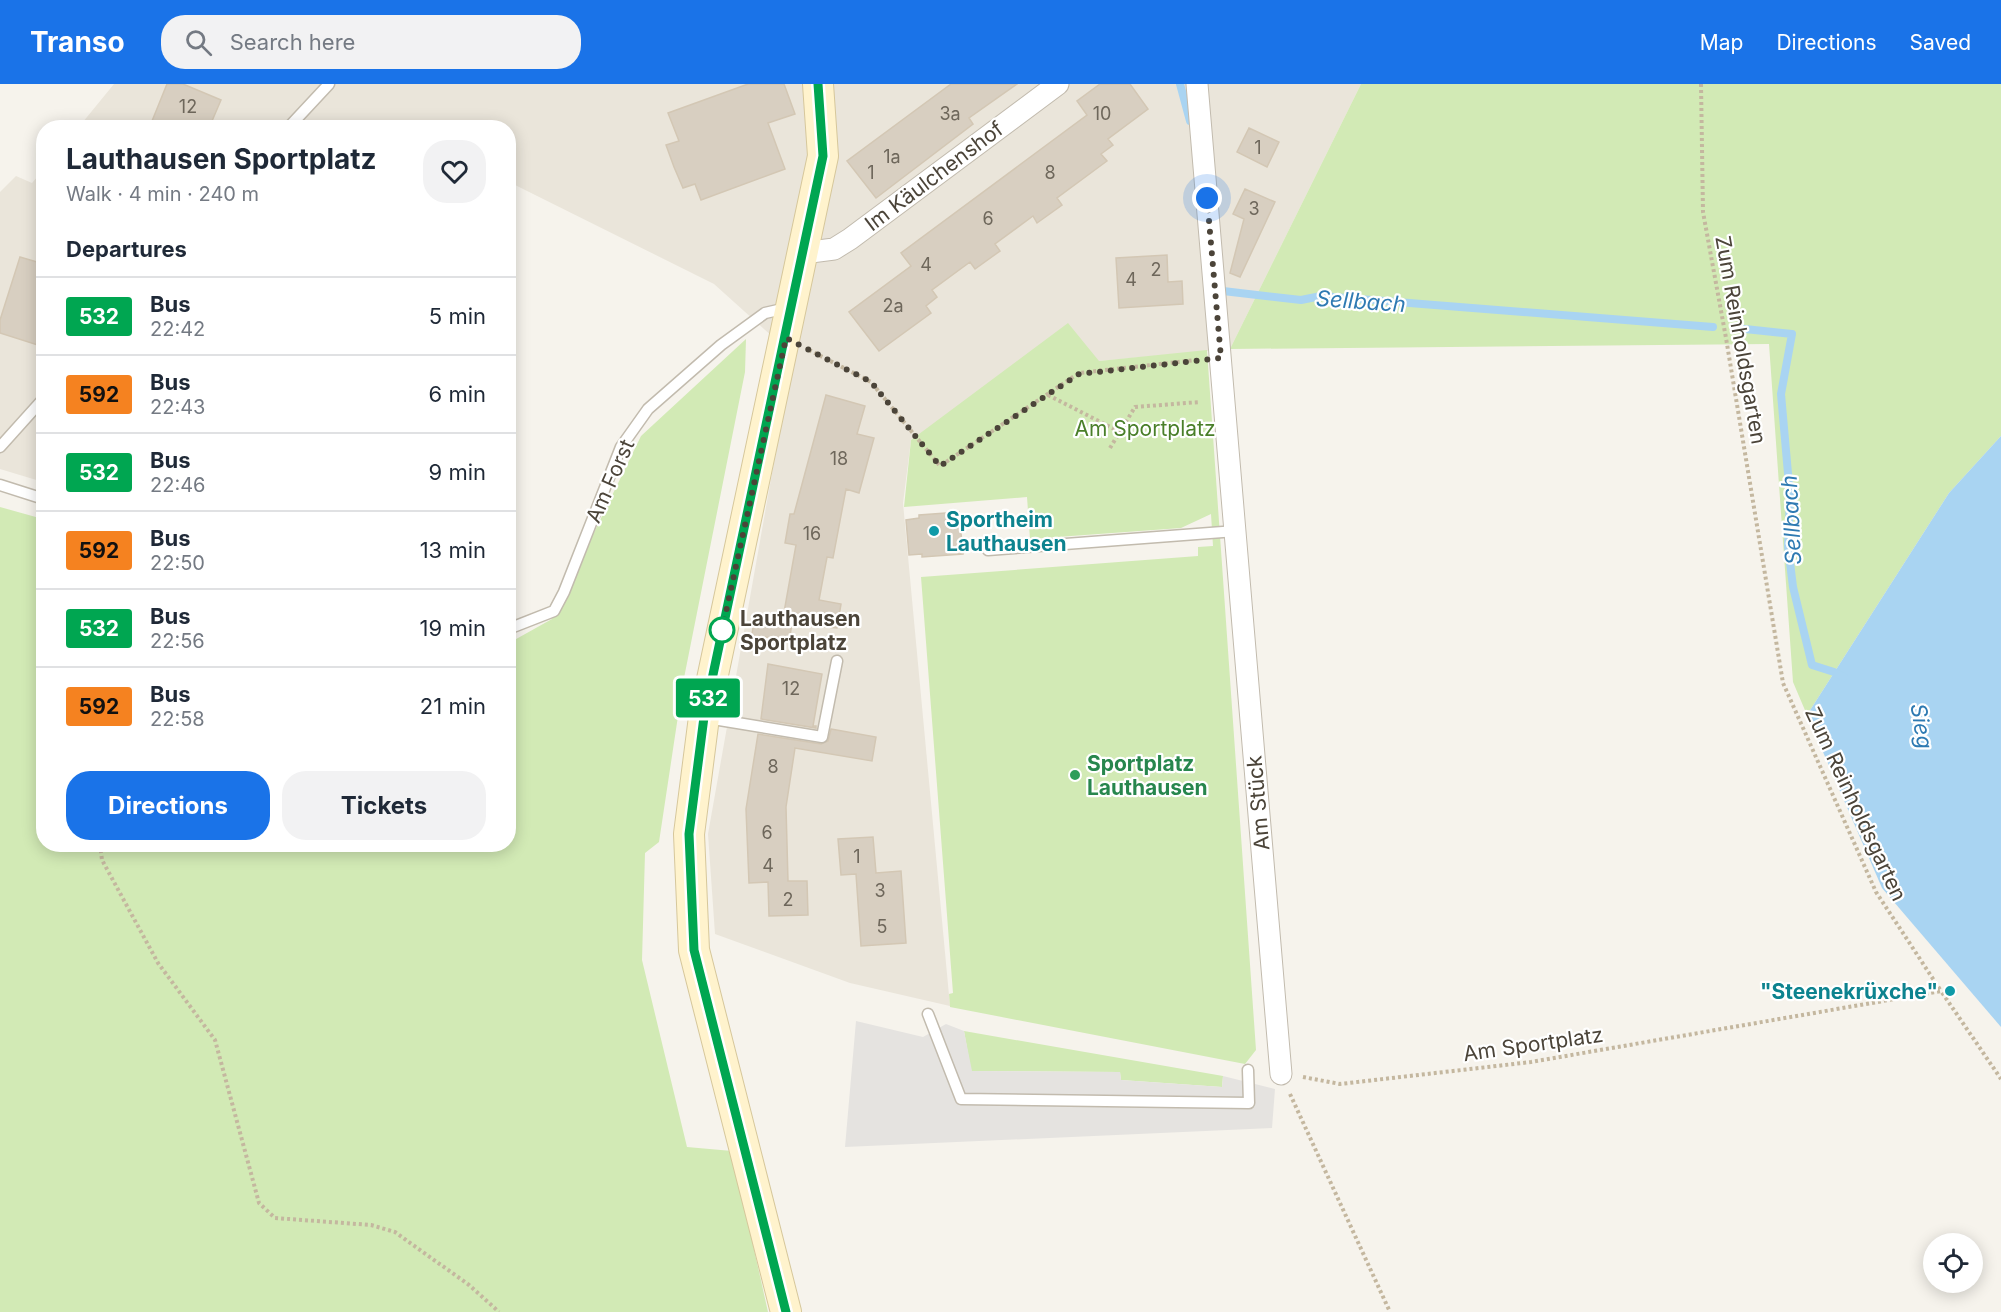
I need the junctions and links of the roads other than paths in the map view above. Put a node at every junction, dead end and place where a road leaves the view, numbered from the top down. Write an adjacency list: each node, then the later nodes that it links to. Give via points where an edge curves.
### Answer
1 (329, 84): 5 (lane)
2 (818, 84): 6 (street, via 823,156)
3 (1058, 84): 6 (street, Im Käulchenshof, via 850,239 834,249)
4 (1197, 84): 12 (street, Am Stück)
5 (295, 120)
6 (803, 253): 7 (street)
7 (793, 307): 14 (lane, Am Forst, via 765,312 648,409 621,447 554,611); 16 (street)
8 (36, 407): 9 (lane)
9 (0, 447)
10 (0, 485): 11 (lane)
11 (36, 496)
12 (1236, 531): 13 (lane); 19 (street, Am Stück)
13 (988, 550)
14 (516, 625)
15 (837, 661): 16 (lane, via 822,737)
16 (704, 717): 20 (street, via 689,834 694,950)
17 (928, 1014): 18 (lane, via 961,1099 1249,1103)
18 (1248, 1070)
19 (1281, 1074)
20 (786, 1312)

